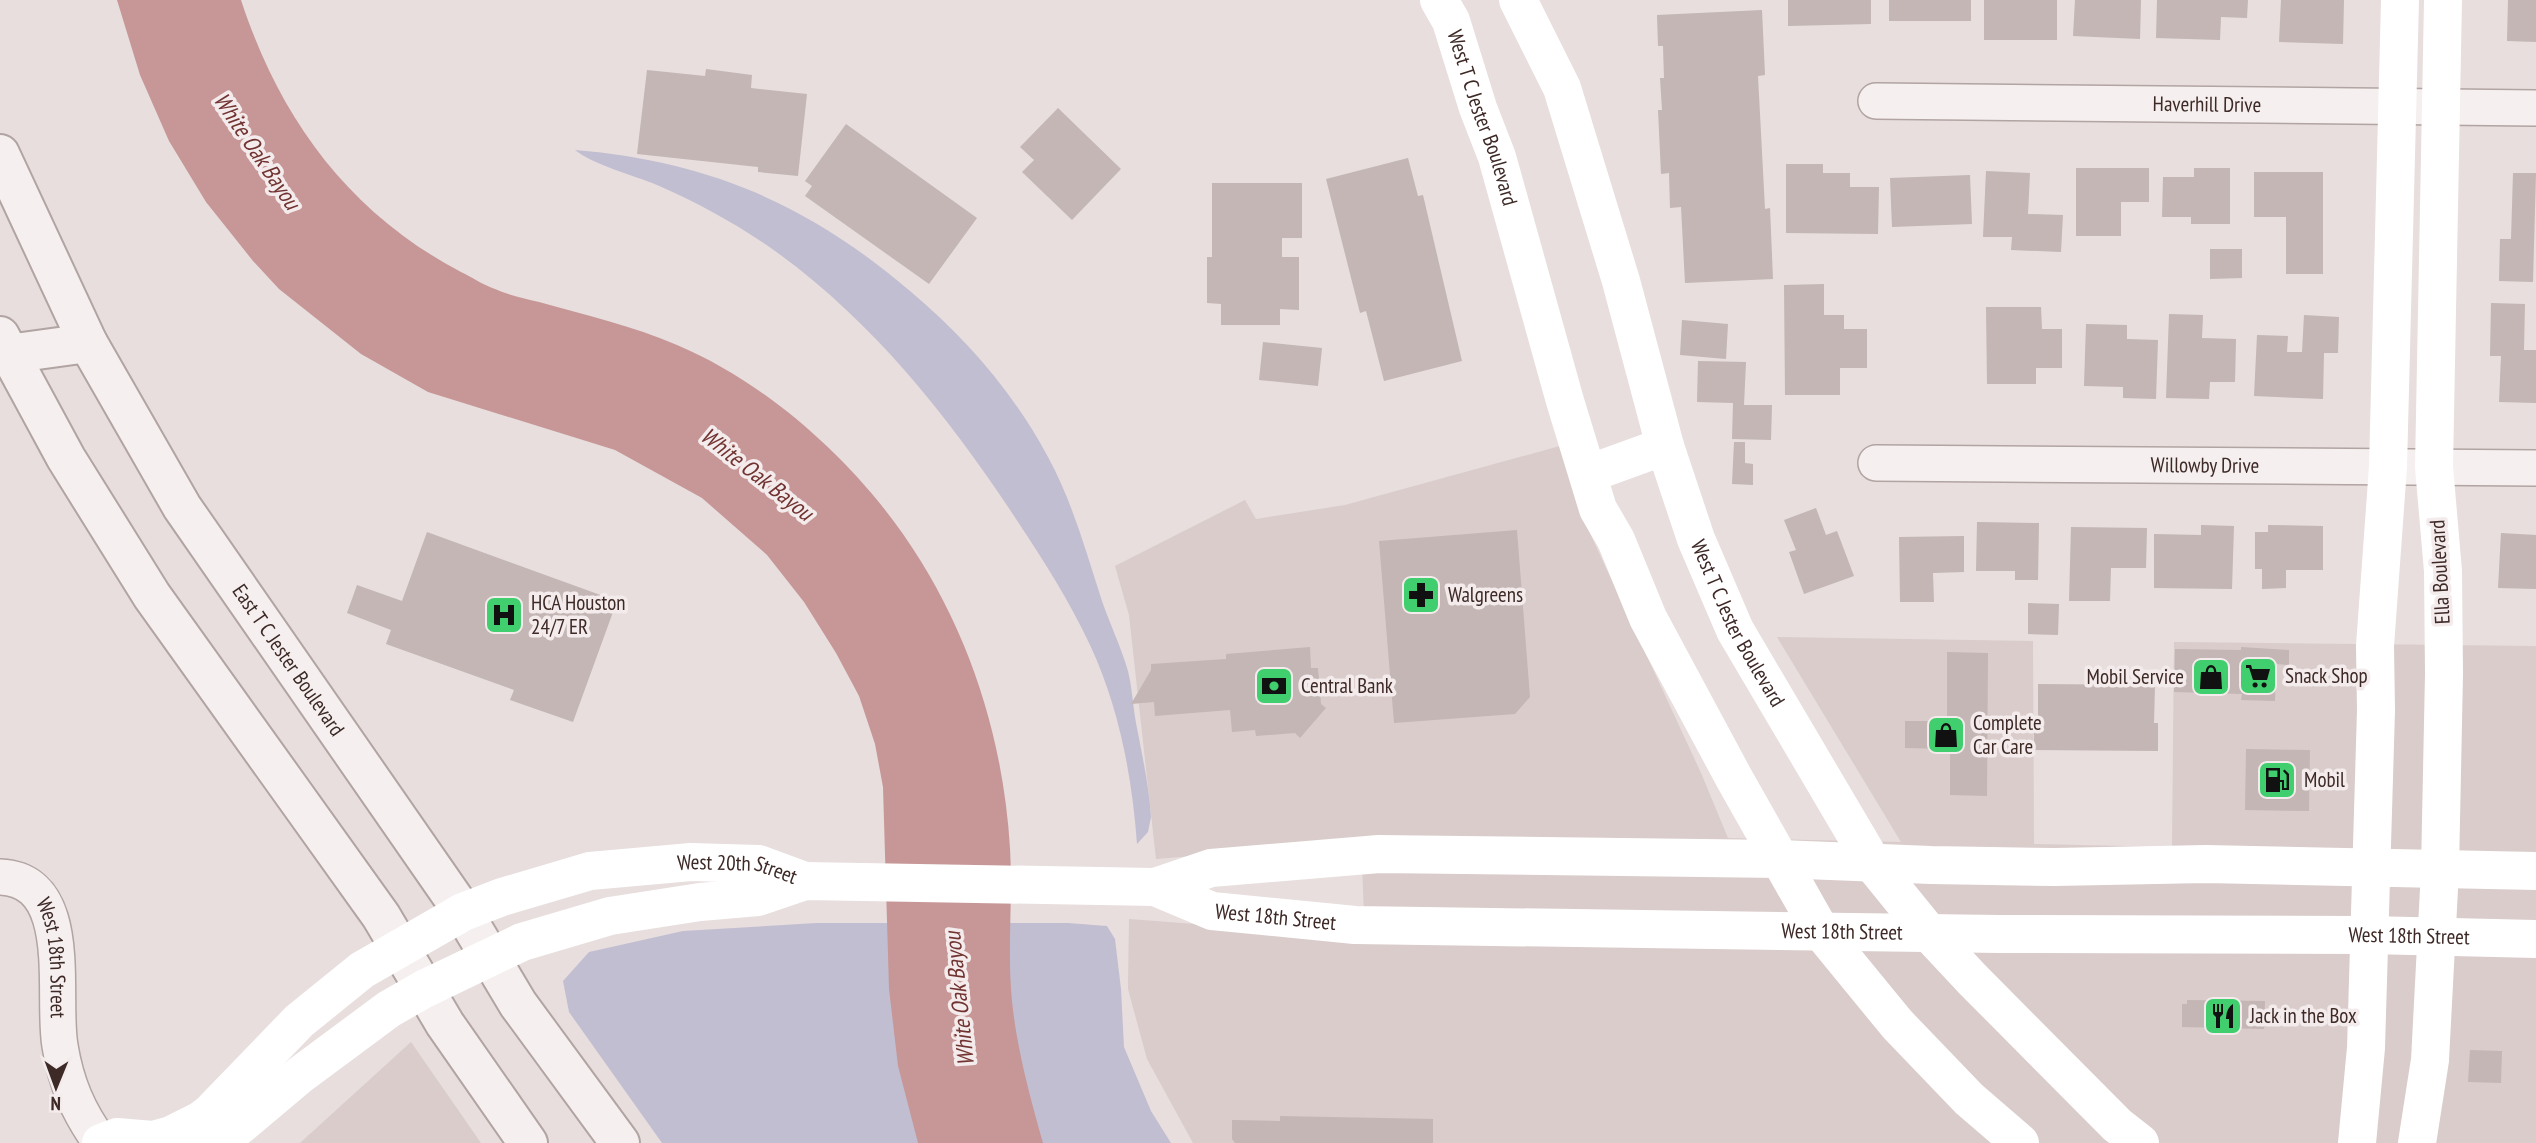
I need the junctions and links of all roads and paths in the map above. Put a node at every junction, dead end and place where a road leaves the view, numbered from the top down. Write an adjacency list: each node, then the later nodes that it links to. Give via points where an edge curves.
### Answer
1 (1439, 0): 17 (main road, West T C Jester Boulevard, via 1451,21 1497,157)
2 (1518, 0): 12 (main road, West T C Jester Boulevard, via 1562,88)
3 (2400, 0): 6 (main road)
4 (2443, 0): 7 (main road, Ella Boulevard)
5 (1876, 101): 6 (street, Haverhill Drive)
6 (2397, 107): 7 (street, Haverhill Drive); 14 (main road)
7 (2440, 107): 8 (street, Haverhill Drive); 15 (main road, Ella Boulevard)
8 (2536, 108)
9 (0, 154): 10 (street, East T C Jester Boulevard)
10 (88, 343): 11 (street); 26 (street, East T C Jester Boulevard, via 181,508)
11 (4, 345): 32 (street, via 66,458 152,596)
12 (1665, 446): 17 (main road); 19 (main road, West T C Jester Boulevard, via 1696,539 1735,630)
13 (1875, 463): 14 (street, Willowby Drive)
14 (2388, 467): 15 (street, Willowby Drive); 20 (main road, via 2375,646)
15 (2434, 467): 16 (street, Willowby Drive); 21 (main road, Ella Boulevard, via 2443,570)
16 (2536, 468)
17 (1588, 474): 18 (main road, West T C Jester Boulevard, via 1598,509 1648,618)
18 (1780, 859): 19 (main road, West 18th Street); 25 (main road, West 18th Street, via 1380,854 1211,868); 27 (main road, West T C Jester Boulevard)
19 (1873, 864): 20 (main road, West 18th Street); 28 (main road, West T C Jester Boulevard)
20 (2371, 868): 21 (main road, West 18th Street); 29 (main road)
21 (2440, 870): 22 (main road, West 18th Street); 30 (main road, Ella Boulevard)
22 (2536, 871)
23 (0, 877): 37 (street, West 18th Street, via 27,884 49,914 55,931 64,1069 84,1121)
24 (814, 881): 25 (main road, West 18th Street); 26 (main road, West 20th Street, via 759,864 666,864 590,871); 33 (main road, West 20th Street, via 758,897 610,916 539,936)
25 (1156, 887): 27 (main road, West 18th Street, via 1212,911 1355,925)
26 (463, 912): 32 (main road, West 20th Street); 33 (street, East T C Jester Boulevard)
27 (1819, 930): 28 (main road, West 18th Street); 41 (main road, West T C Jester Boulevard, via 1897,1024 1969,1099)
28 (1929, 933): 29 (main road, West 18th Street); 36 (main road, West T C Jester Boulevard)
29 (2369, 935): 30 (main road, West 18th Street); 42 (main road, via 2366,1048)
30 (2437, 937): 31 (main road, West 18th Street); 43 (main road, Ella Boulevard, via 2430,1060)
31 (2536, 939)
32 (399, 947): 34 (street); 35 (main road, West 20th Street, via 362,970 299,1021)
33 (489, 957): 34 (main road, West 20th Street); 40 (street, East T C Jester Boulevard)
34 (424, 989): 35 (main road, West 20th Street, via 300,1075); 39 (street)
35 (216, 1126): 37 (main road, via 201,1120 153,1140 117,1137); 38 (main road, West 20th Street)
36 (2120, 1137)
37 (101, 1143)
38 (189, 1143)
39 (528, 1143)
40 (620, 1143)
41 (2020, 1143)
42 (2357, 1143)
43 (2417, 1143)

